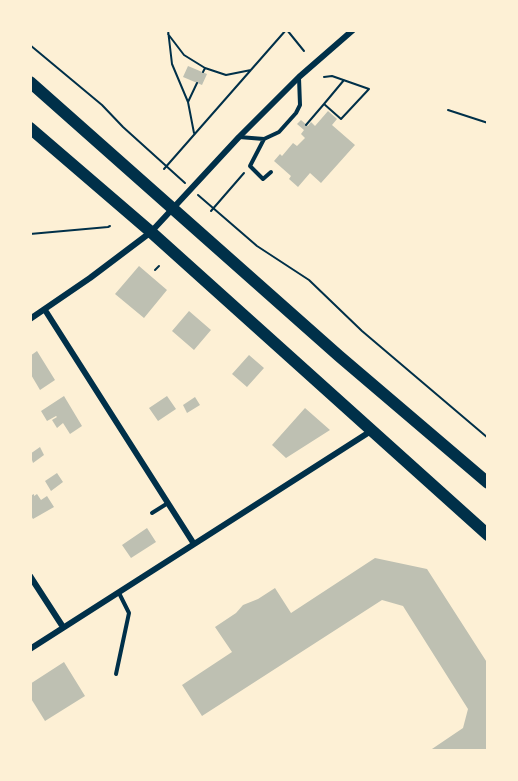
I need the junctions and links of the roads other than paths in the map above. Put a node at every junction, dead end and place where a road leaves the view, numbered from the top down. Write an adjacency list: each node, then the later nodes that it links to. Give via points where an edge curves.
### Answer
1 (353, 30): 2 (street)
2 (299, 77): 5 (street); 6 (lane, via 301,98 297,112 279,132)
3 (30, 82): 8 (main road)
4 (30, 128): 9 (main road)
5 (238, 137): 6 (lane); 8 (street)
6 (264, 139): 7 (lane, via 250,166 263,179)
7 (271, 172)
8 (172, 210): 9 (street); 13 (main road)
9 (151, 232): 10 (street); 12 (main road)
10 (45, 310): 11 (street); 14 (street)
11 (30, 319)
12 (371, 430): 16 (main road); 17 (street)
13 (488, 483)
14 (168, 503): 15 (lane); 17 (street)
15 (152, 513)
16 (488, 535)
17 (194, 544): 19 (street)
18 (30, 576): 20 (street)
19 (119, 592): 20 (street); 22 (lane, via 129,613)
20 (63, 627): 21 (street)
21 (30, 649)
22 (116, 674)

